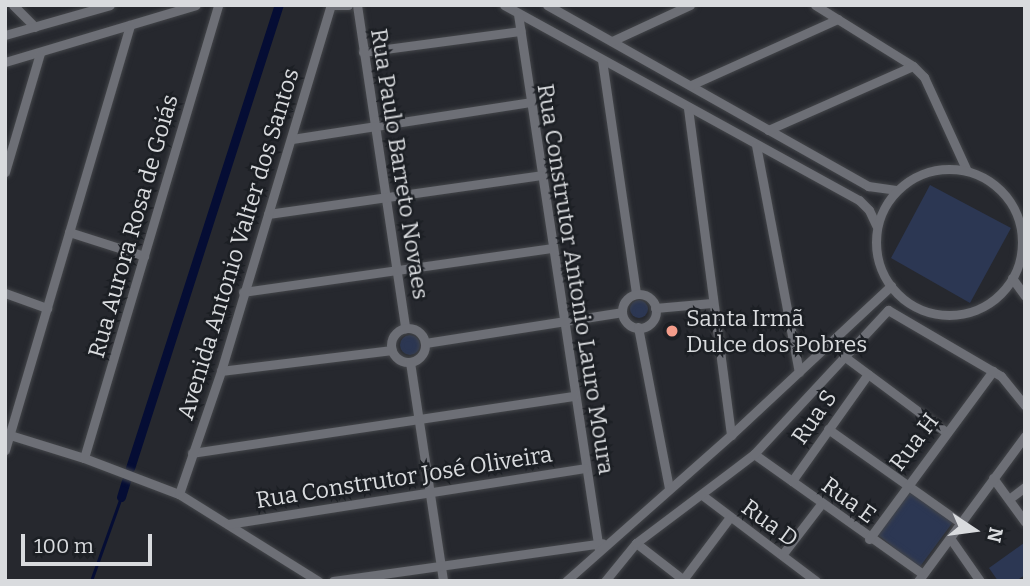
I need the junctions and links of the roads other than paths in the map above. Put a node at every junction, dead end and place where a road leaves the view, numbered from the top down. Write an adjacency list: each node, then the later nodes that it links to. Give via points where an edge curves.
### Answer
1 (13, 5): 15 (street)
2 (110, 5): 15 (street)
3 (196, 5): 14 (street)
4 (218, 5): 40 (street, Rua Aurora Rosa de Goiás)
5 (331, 5): 6 (street, Rua Paulo Barreto Novaes); 29 (street, Avenida Antonio Valter dos Santos)
6 (348, 5)
7 (357, 5): 19 (street, Rua Paulo Barreto Novaes)
8 (504, 5): 12 (street)
9 (547, 5): 18 (street)
10 (690, 5): 18 (street)
11 (815, 5): 13 (street)
12 (518, 14): 16 (street, Rua Construtor Antonio Lauro Moura); 21 (street)
13 (838, 19): 23 (street); 24 (street)
14 (130, 25): 20 (street); 38 (street)
15 (35, 27): 17 (street)
16 (521, 31): 19 (street); 25 (street, Rua Construtor Antonio Lauro Moura)
17 (5, 35)
18 (612, 41): 24 (street)
19 (363, 52): 27 (street, Rua Paulo Barreto Novaes)
20 (40, 53): 22 (street); 32 (street)
21 (602, 60): 26 (street); 46 (street)
22 (5, 62)
23 (913, 66): 28 (street); 31 (street, via 924,77)
24 (691, 85): 28 (street)
25 (530, 102): 27 (street); 33 (street, Rua Construtor Antonio Lauro Moura)
26 (688, 108): 30 (street); 48 (street)
27 (373, 125): 29 (street); 35 (street, Rua Paulo Barreto Novaes)
28 (768, 130): 34 (street, via 868,186)
29 (292, 139): 36 (street, Avenida Antonio Valter dos Santos)
30 (756, 145): 37 (street, via 859,201); 61 (street)
31 (967, 171): 34 (street, via 943,169 920,175); 42 (street, via 989,180 1007,196 1018,217 1023,241)
32 (5, 172)
33 (541, 175): 35 (street); 39 (street, Rua Construtor Antonio Lauro Moura)
34 (896, 190): 37 (street)
35 (383, 197): 36 (street); 41 (street, Rua Paulo Barreto Novaes)
36 (268, 214): 44 (street, Avenida Antonio Valter dos Santos)
37 (876, 225): 43 (street, via 880,265)
38 (69, 232): 40 (street); 49 (street)
39 (552, 248): 41 (street); 52 (street, Rua Construtor Antonio Lauro Moura)
40 (144, 256): 74 (street, Rua Aurora Rosa de Goiás)
41 (396, 272): 44 (street); 54 (street, Rua Paulo Barreto Novaes)
42 (1012, 278): 43 (street, via 990,303 968,313 944,315 921,309); 47 (street)
43 (891, 286): 61 (street)
44 (243, 292): 59 (street, Avenida Antonio Valter dos Santos)
45 (5, 293): 49 (street)
46 (636, 294): 50 (street, via 650,298); 51 (street, via 624,302)
47 (1025, 296)
48 (712, 303): 50 (street); 69 (street)
49 (47, 308): 68 (street)
50 (655, 308): 53 (street, via 651,322)
51 (622, 312): 52 (street); 53 (street, via 629,324)
52 (563, 322): 55 (street); 63 (street, Rua Construtor Antonio Lauro Moura)
53 (638, 327): 80 (street)
54 (405, 328): 55 (street, via 416,330); 56 (street, via 394,336)
55 (425, 343): 58 (street, via 423,353)
56 (392, 349): 58 (street, via 401,360); 59 (street)
57 (845, 357): 60 (street, via 888,310); 62 (street); 73 (street)
58 (410, 362): 65 (street)
59 (221, 371): 72 (street, Avenida Antonio Valter dos Santos)
60 (993, 371): 64 (street); 67 (street, Rua H)
61 (799, 372): 69 (street)
62 (868, 374): 66 (street, Rua S); 67 (street)
63 (574, 396): 65 (street); 75 (street, Rua Construtor Antonio Lauro Moura)
64 (1024, 402)
65 (418, 418): 72 (street); 81 (street)
66 (828, 429): 77 (street, Rua S); 78 (street)
67 (946, 432): 78 (street, Rua H)
68 (10, 435): 71 (street); 74 (street)
69 (730, 435): 80 (street)
70 (1025, 436): 76 (street)
71 (5, 450)
72 (192, 453): 82 (street, Avenida Antonio Valter dos Santos)
73 (754, 454): 77 (street, Rua E); 83 (street)
74 (85, 458): 82 (street)
75 (584, 468): 81 (street, Rua Construtor José Oliveira); 93 (street, Rua Construtor Antonio Lauro Moura)
76 (993, 478): 84 (street); 89 (street)
77 (792, 481): 85 (street, Rua E)
78 (907, 483): 89 (street); 91 (street, Rua H)
79 (1025, 487): 84 (street)
80 (668, 488): 93 (street)
81 (428, 490): 88 (street, Rua Construtor José Oliveira); 95 (street)
82 (179, 494): 88 (street)
83 (702, 495): 86 (street, Rua D); 92 (street)
84 (1009, 499): 87 (street)
85 (821, 504): 91 (street, Rua E); 94 (street)
86 (730, 517): 94 (street, Rua D); 97 (street)
87 (1025, 522)
88 (229, 523): 98 (street)
89 (961, 523): 90 (street)
90 (950, 538): 96 (street); 104 (street)
91 (869, 539): 96 (street, Rua E)
92 (636, 543): 97 (street); 102 (street)
93 (601, 545): 95 (street); 101 (street)
94 (782, 555): 103 (street, Rua D)
95 (440, 566): 99 (street); 100 (street)
96 (921, 578)
97 (683, 580)
98 (318, 581)
99 (333, 581)
100 (443, 581)
101 (566, 581)
102 (605, 581)
103 (816, 581)
104 (980, 581)

